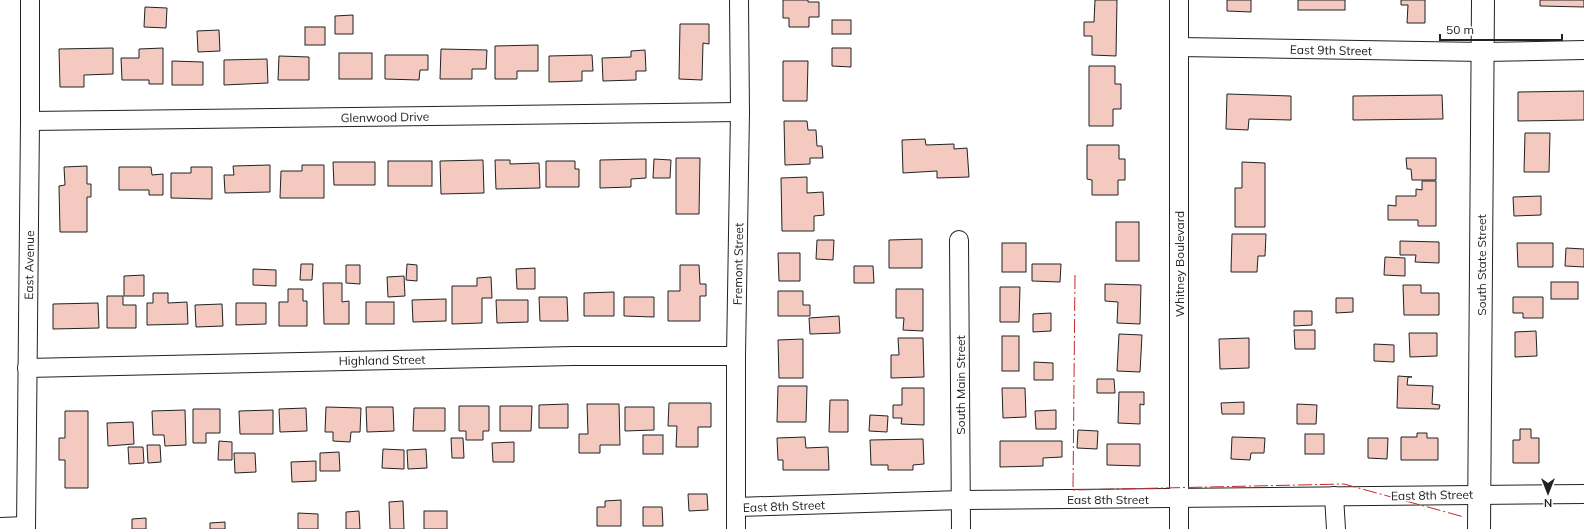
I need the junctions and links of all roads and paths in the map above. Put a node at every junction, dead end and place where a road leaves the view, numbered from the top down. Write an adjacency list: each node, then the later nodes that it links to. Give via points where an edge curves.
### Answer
1 (30, 0): 9 (street, East Avenue)
2 (739, 0): 8 (street, Fremont Street)
3 (1179, 0): 5 (street, Whitney Boulevard)
4 (1483, 0): 7 (main road, South State Street)
5 (1179, 47): 7 (street, East 9th Street); 16 (street, Whitney Boulevard)
6 (1584, 50): 7 (street, East 9th Street)
7 (1483, 52): 13 (main road, South State Street)
8 (740, 112): 9 (street, Glenwood Drive); 11 (street, Fremont Street)
9 (30, 121): 12 (street, East Avenue)
10 (959, 240): 17 (street, South Main Street)
11 (736, 356): 12 (street, Highland Street, via 573,356); 18 (street, Fremont Street)
12 (27, 368): 20 (street, East Avenue)
13 (1479, 494): 14 (street, East 8th Street); 15 (street, East 8th Street); 25 (main road, South State Street)
14 (1584, 494)
15 (1334, 496): 16 (street, East 8th Street); 24 (street)
16 (1179, 498): 17 (street, East 8th Street); 23 (street, Whitney Boulevard)
17 (961, 500): 18 (street, East 8th Street); 22 (street, South Main Street)
18 (736, 507): 21 (street, Fremont Street)
19 (0, 527): 20 (street)
20 (26, 528)
21 (736, 529)
22 (961, 529)
23 (1179, 529)
24 (1336, 529)
25 (1479, 529)

